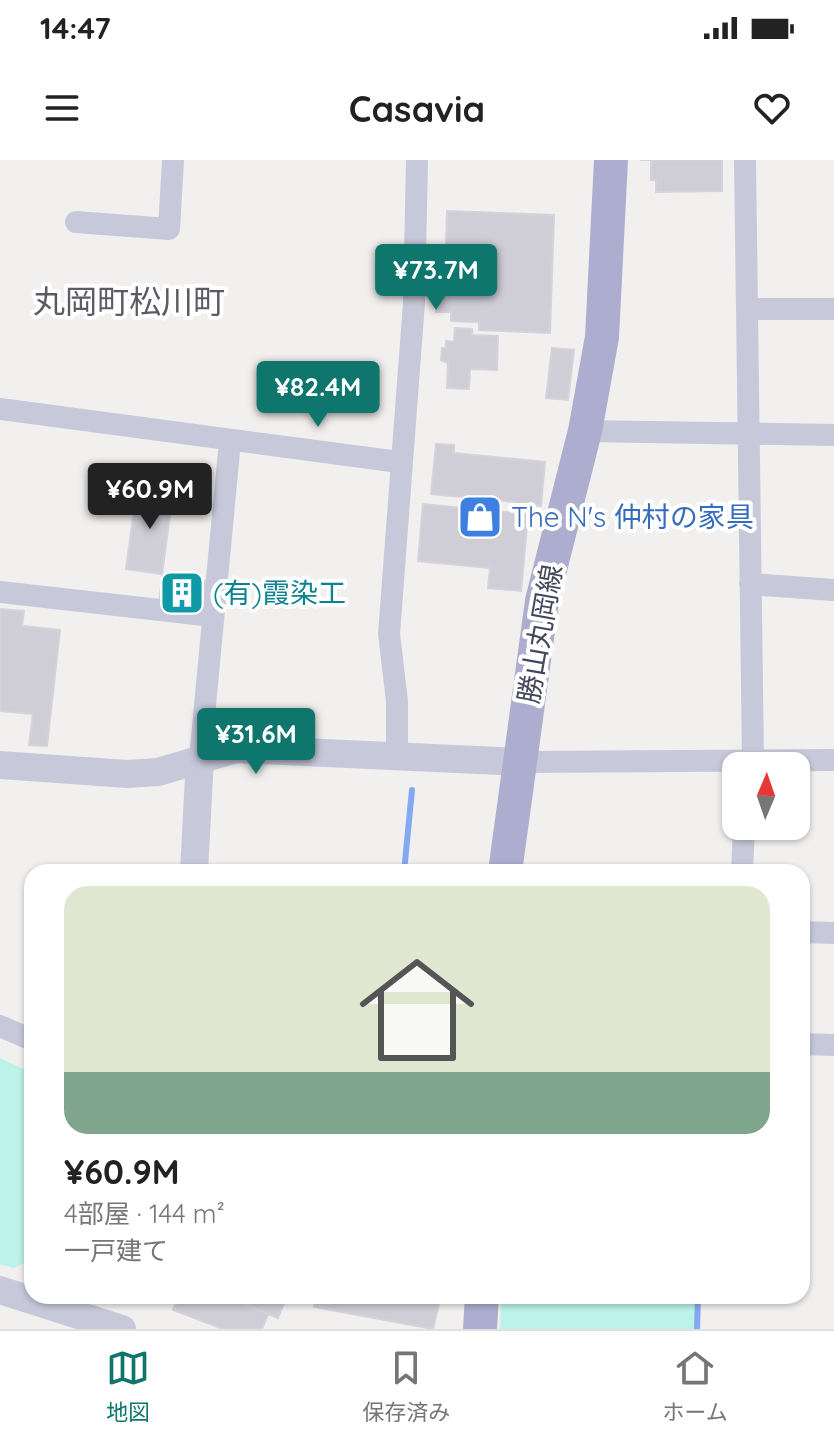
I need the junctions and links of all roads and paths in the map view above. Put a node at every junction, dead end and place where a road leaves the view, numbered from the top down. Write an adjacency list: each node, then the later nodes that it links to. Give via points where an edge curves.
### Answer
1 (173, 160): 5 (street, via 169,229)
2 (417, 160): 13 (street, via 414,303)
3 (611, 160): 9 (main road, 勝山丸岡線, via 602,337)
4 (745, 160): 6 (street)
5 (76, 222)
6 (748, 309): 7 (street); 11 (street)
7 (834, 309)
8 (0, 409): 12 (street)
9 (585, 431): 11 (street); 23 (main road, 勝山丸岡線, via 542,601)
10 (834, 435): 11 (street)
11 (747, 436): 14 (street)
12 (230, 441): 13 (street); 17 (street)
13 (399, 462): 19 (street, via 389,634)
14 (750, 584): 15 (street); 18 (street)
15 (834, 590)
16 (0, 592): 17 (street)
17 (213, 616): 20 (street)
18 (750, 752)
19 (397, 757): 20 (street, via 236,749); 23 (street)
20 (200, 758): 25 (street, via 158,772 127,774); 27 (street)
21 (834, 760): 22 (street)
22 (810, 761)
23 (519, 762): 24 (street); 28 (main road, 勝山丸岡線)
24 (722, 762)
25 (0, 765)
26 (743, 840): 29 (street)
27 (194, 864)
28 (506, 864)
29 (742, 864)
30 (810, 932): 31 (street)
31 (834, 933)
32 (0, 1026): 33 (street)
33 (24, 1036)
34 (810, 1044): 35 (street)
35 (834, 1045)
36 (0, 1290): 37 (street)
37 (24, 1300)
38 (482, 1304): 41 (main road)
39 (51, 1311): 40 (street)
40 (122, 1329)
41 (480, 1329)

